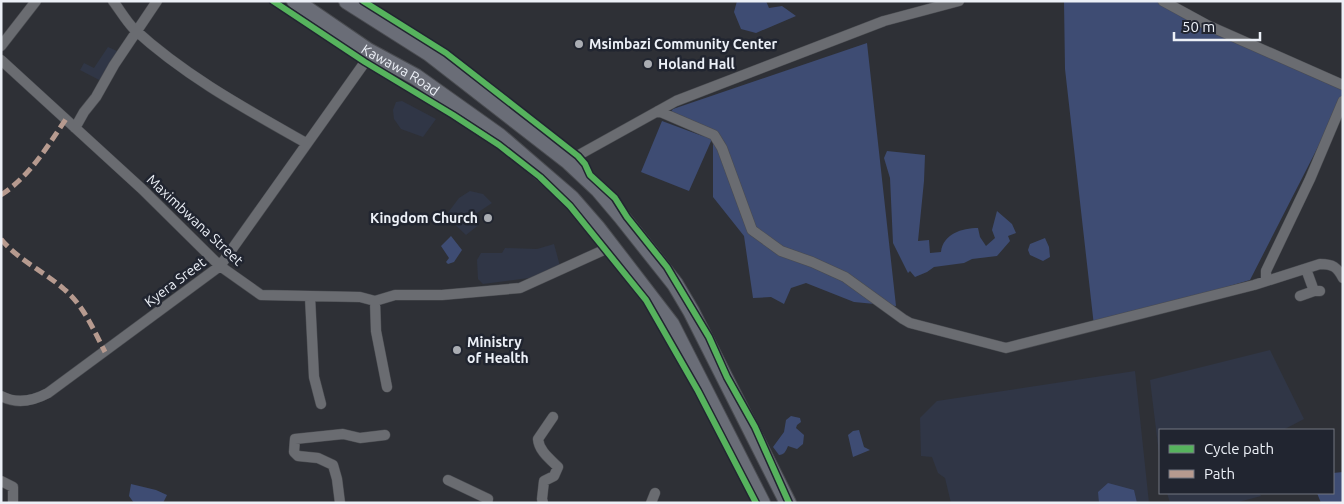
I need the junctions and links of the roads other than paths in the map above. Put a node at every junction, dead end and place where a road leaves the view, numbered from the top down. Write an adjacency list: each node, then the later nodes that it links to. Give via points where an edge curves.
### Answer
1 (36, 1): 9 (street)
2 (114, 1): 8 (street)
3 (157, 1): 8 (street)
4 (295, 1): 10 (main road, Kawawa Road)
5 (347, 1): 17 (main road, Kawawa Road, via 429,53)
6 (959, 1): 14 (street, via 884,21 676,101)
7 (1163, 1): 12 (street, via 1206,26)
8 (137, 31): 15 (street); 16 (street, via 211,89)
9 (1, 46)
10 (368, 51): 16 (street, Kyera Sreet, via 365,62); 18 (main road, Kawawa Road, via 416,77 499,136 571,198)
11 (1, 60): 15 (street, Maximbwana Street)
12 (1343, 85)
13 (1343, 101): 22 (street, via 1266,271)
14 (658, 111): 17 (street); 22 (street, via 714,136 722,148 752,230 781,251 845,276 903,319 942,332 1006,348)
15 (75, 128): 19 (street, Maximbwana Street)
16 (306, 143): 19 (street, Kyera Sreet)
17 (568, 161): 40 (main road, Kawawa Road, via 599,190 675,284)
18 (610, 244): 25 (street, Maximbwana Street, via 606,249 520,288 442,295 395,295); 39 (main road, Kawawa Road, via 671,324)
19 (220, 266): 24 (street, Maximbwana Street, via 261,295); 27 (street, Kyera Sreet, via 48,393 38,398 10,401)
20 (1306, 269): 21 (street, via 1331,264 1338,268); 22 (street); 23 (street, via 1317,291)
21 (1343, 278)
22 (1266, 281)
23 (1300, 296)
24 (310, 297): 25 (street, Maximbwana Street, via 360,297); 28 (street, via 314,377)
25 (375, 301): 26 (street, via 376,331)
26 (387, 387)
27 (1, 396)
28 (320, 404)
29 (553, 417): 37 (street, via 538,440 539,446 558,467 554,476 544,481)
30 (385, 435): 35 (street, via 360,438 342,434 295,439 294,452 298,456 318,458 333,465)
31 (448, 480): 36 (street, via 488,499)
32 (1, 481): 34 (street, via 13,487)
33 (656, 492): 38 (street)
34 (13, 503)
35 (340, 503)
36 (487, 503)
37 (543, 503)
38 (651, 503)
39 (762, 503)
40 (788, 503)

